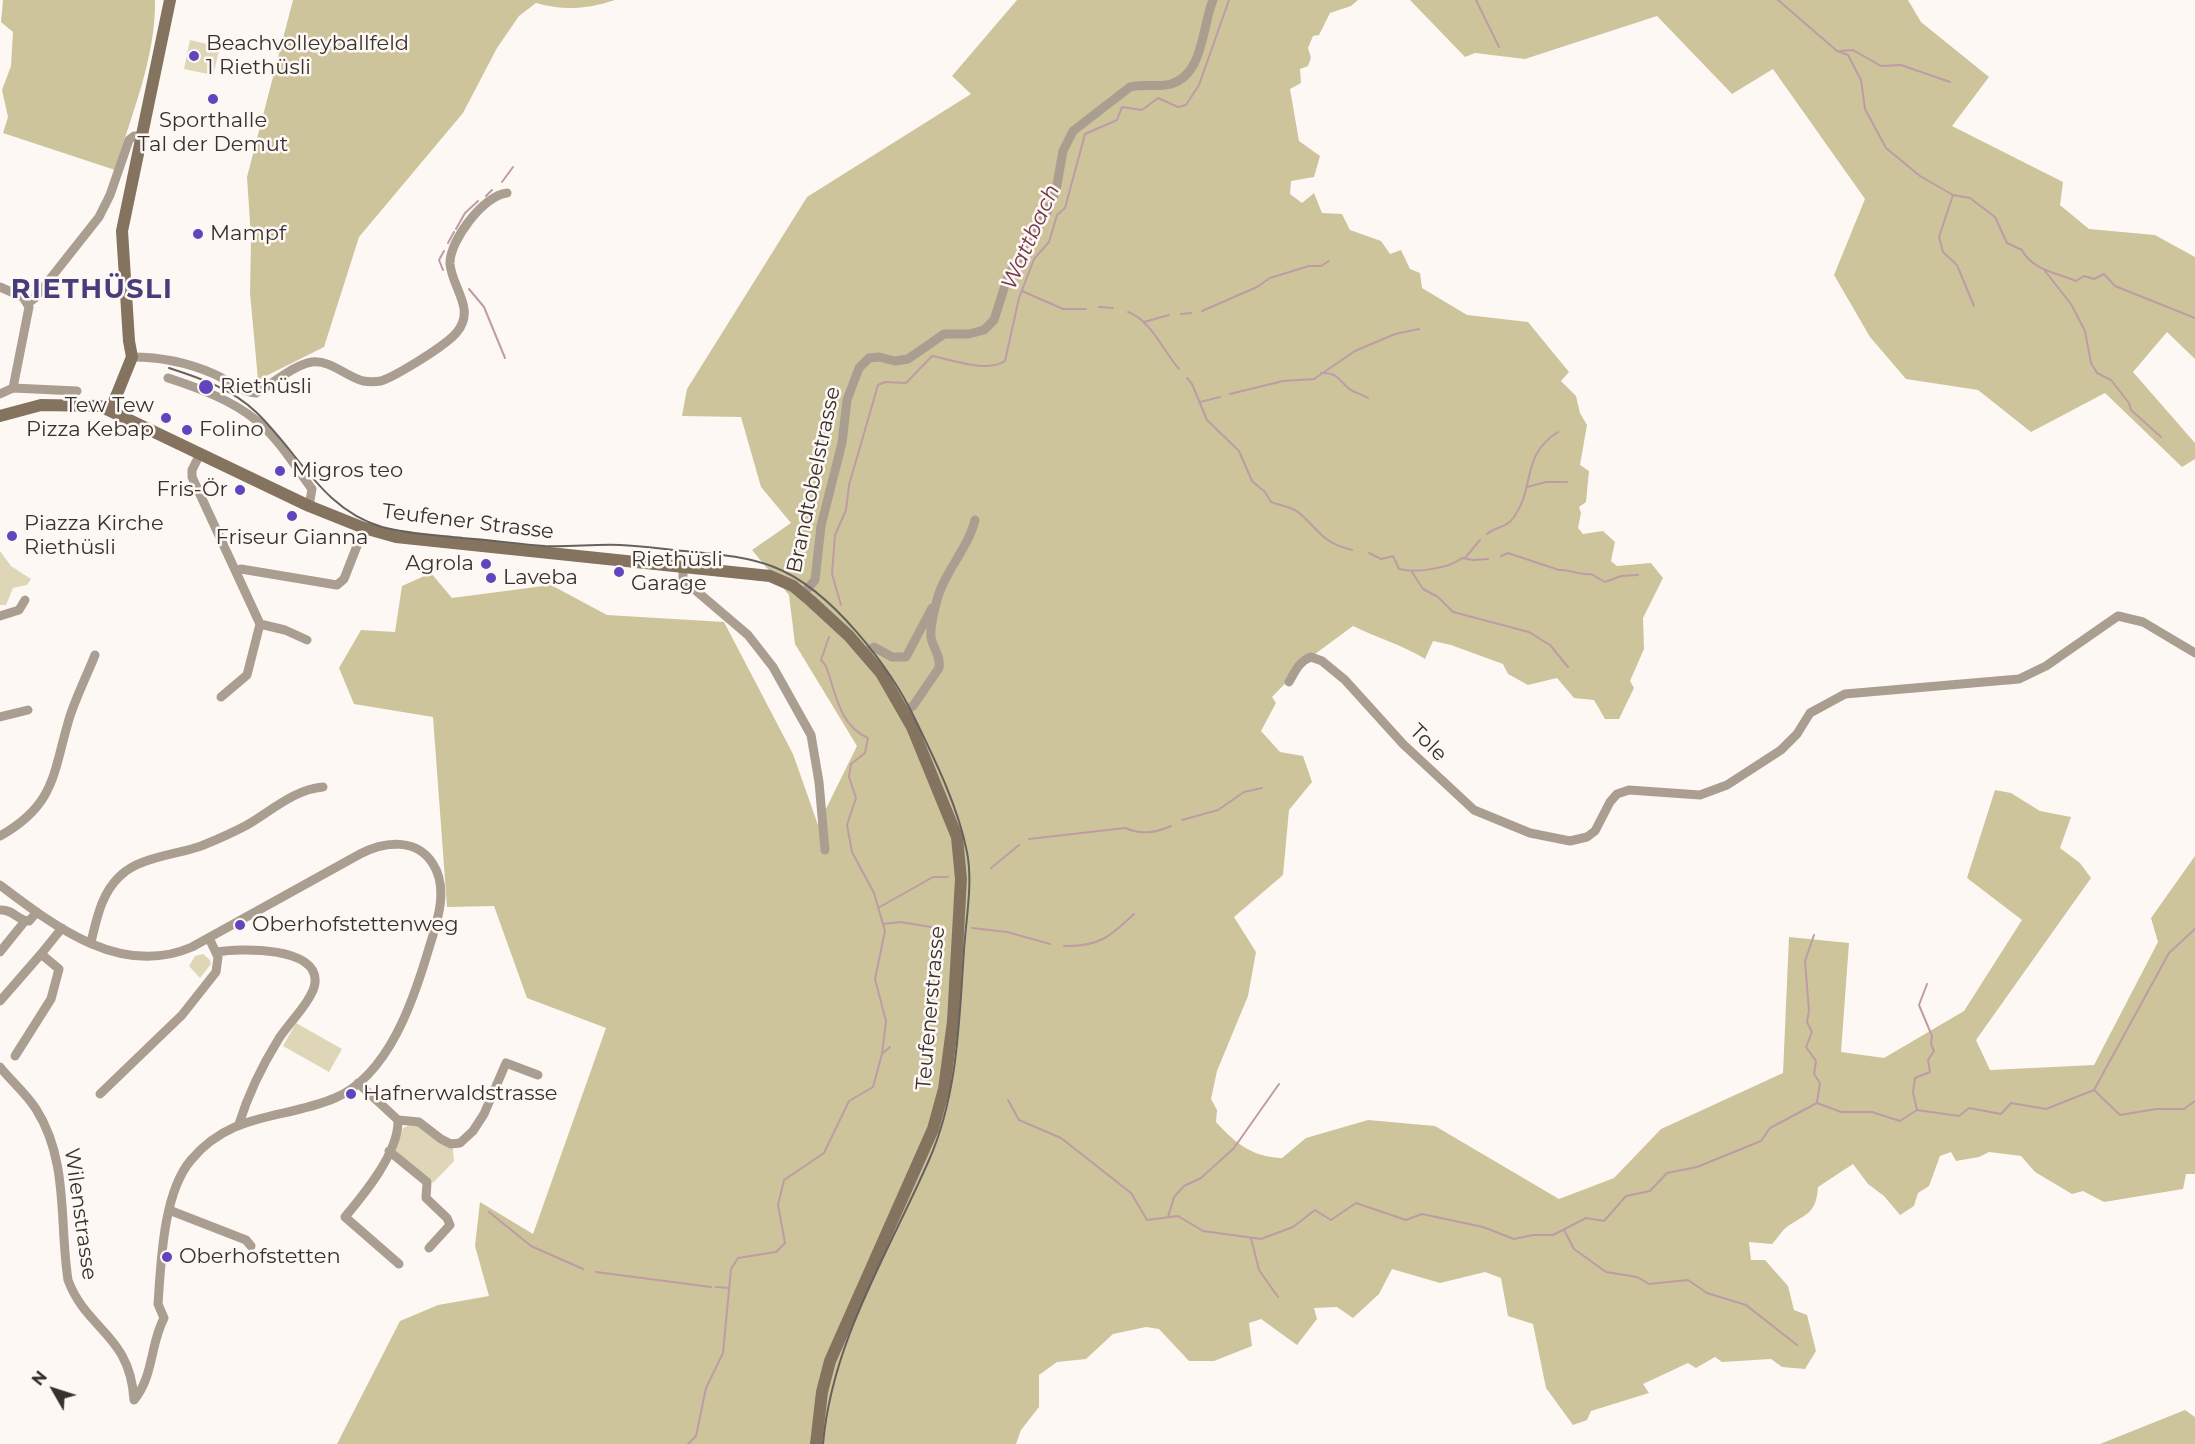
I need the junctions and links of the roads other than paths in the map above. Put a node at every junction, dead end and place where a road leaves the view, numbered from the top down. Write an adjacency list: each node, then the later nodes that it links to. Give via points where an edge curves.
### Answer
1 (170, 0): 3 (main road)
2 (1213, 0): 20 (street, Brandtobelstrasse, via 1197,58 1179,80 1130,87 1073,130 1047,212 1012,269 994,321 984,330 969,334 944,334 908,359 869,358 859,368 847,400 842,443 821,526 815,580)
3 (141, 136): 6 (street, via 129,140 99,217); 7 (main road, via 121,241)
4 (507, 193): 7 (street, via 474,215 452,252 451,268 465,314 458,332 382,380 362,381 325,363 313,362 256,393 186,363)
5 (0, 287): 6 (street)
6 (28, 303): 9 (street)
7 (132, 357): 12 (main road)
8 (168, 378): 15 (street, via 237,406 256,420 312,489)
9 (13, 388): 10 (street); 11 (street)
10 (77, 391)
11 (0, 394)
12 (111, 409): 13 (main road, Teufener Strasse, via 93,404 41,405); 14 (main road, Teufener Strasse)
13 (0, 416)
14 (200, 454): 15 (main road, Teufener Strasse); 19 (street, via 192,477)
15 (309, 506): 17 (main road, Teufener Strasse)
16 (975, 520): 21 (street, via 966,546)
17 (364, 528): 18 (main road, Teufener Strasse, via 415,540); 19 (street, via 345,579 337,585)
18 (683, 566): 20 (main road, Teufener Strasse, via 770,576); 37 (street, via 687,583 746,632 760,650 811,735)
19 (236, 571): 25 (street)
20 (803, 594): 24 (main road, Teufener Strasse)
21 (938, 597): 27 (street, via 906,657 892,657 874,646); 33 (street, via 931,630 939,668 913,706)
22 (25, 600): 23 (street, via 19,610)
23 (0, 616)
24 (835, 623): 27 (main road, Teufenerstrasse)
25 (260, 624): 26 (street); 31 (street, via 247,675)
26 (307, 640)
27 (865, 653): 33 (main road, Teufenerstrasse)
28 (2195, 653): 30 (street, Tole, via 2144,622 2118,616 2019,679 1845,694 1810,713 1781,750 1727,785 1700,795 1629,790 1617,794 1594,831 1570,841 1530,833 1474,810 1411,752 1345,680 1322,662 1306,658)
29 (95, 655): 36 (street, via 70,715 54,779 39,805)
30 (1289, 682)
31 (221, 696)
32 (27, 710): 34 (street)
33 (904, 711): 61 (main road, Teufenerstrasse, via 959,848 961,879 951,1044 944,1089 926,1149 830,1361)
34 (0, 717)
35 (323, 787): 44 (street, via 307,788 244,826 122,874 101,903)
36 (0, 836)
37 (825, 850)
38 (0, 885): 40 (street)
39 (0, 910): 41 (street, via 10,910)
40 (37, 912): 41 (street); 42 (street)
41 (25, 921): 45 (street)
42 (62, 928): 44 (street); 47 (street)
43 (209, 938): 44 (street, via 180,952 140,958 120,955); 46 (street); 52 (street, via 375,847 401,844 427,856 438,873 441,893 425,961 397,1029 374,1066)
44 (91, 942)
45 (0, 952)
46 (217, 952): 53 (street, via 216,972 182,1015); 55 (street, via 270,951 306,963 314,972 311,993 278,1040)
47 (41, 954): 48 (street); 49 (street, via 59,969 51,999)
48 (0, 1000)
49 (15, 1056)
50 (0, 1066): 57 (street, Wilenstrasse, via 36,1108 53,1146 58,1161 68,1280 73,1293 122,1351 130,1370 134,1400 142,1391 157,1330 164,1318 158,1304)
51 (538, 1075): 54 (street, via 506,1063 484,1114 460,1143 441,1139 419,1122)
52 (358, 1083): 54 (street); 55 (street, via 324,1102)
53 (100, 1094)
54 (398, 1120): 56 (street, via 399,1130)
55 (239, 1124): 57 (street, via 216,1136 190,1161 178,1181)
56 (389, 1151): 59 (street, via 427,1182 426,1198 450,1225); 60 (street, via 372,1186 345,1217)
57 (169, 1210): 58 (street, via 246,1240)
58 (251, 1246)
59 (429, 1248)
60 (399, 1264)
61 (816, 1444)

